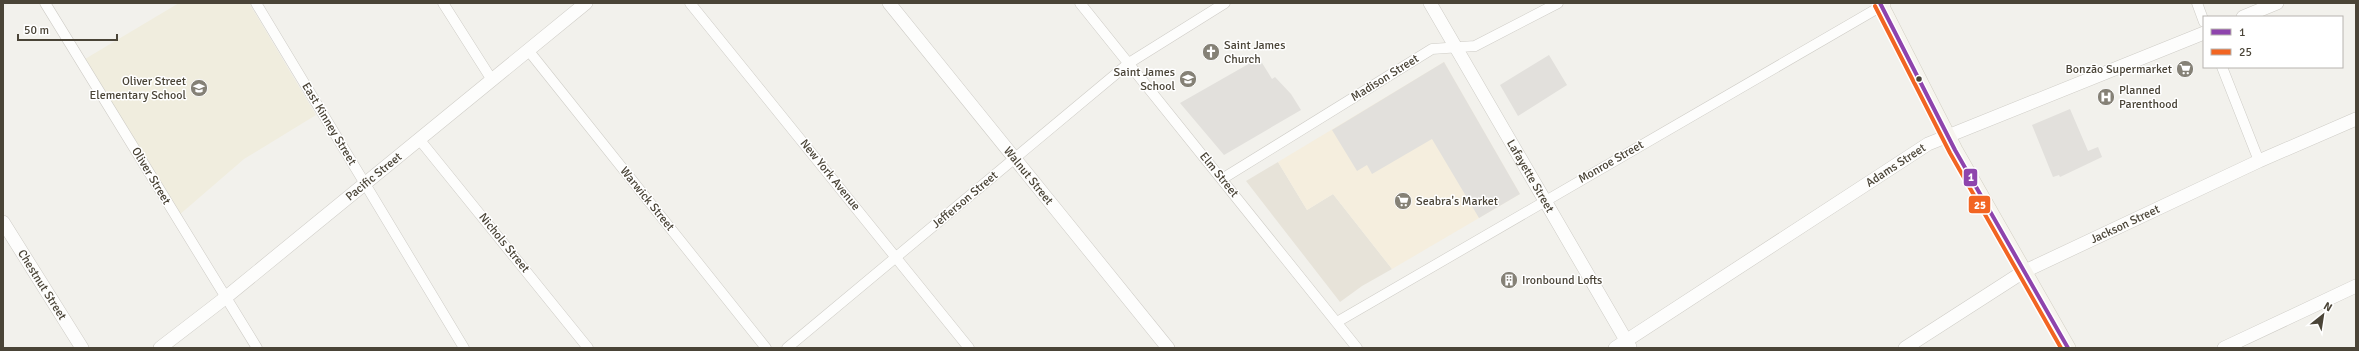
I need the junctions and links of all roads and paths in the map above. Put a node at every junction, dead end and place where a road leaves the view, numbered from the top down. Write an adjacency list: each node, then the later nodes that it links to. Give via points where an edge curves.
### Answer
1 (45, 3): 34 (street, Oliver Street)
2 (256, 3): 28 (street, East Kinney Street)
3 (443, 3): 21 (street)
4 (586, 3): 18 (street, Pacific Street)
5 (690, 3): 31 (street, New York Avenue)
6 (889, 3): 25 (street, Walnut Street)
7 (1080, 3): 19 (street, Elm Street)
8 (1226, 3): 19 (street, Jefferson Street)
9 (1430, 3): 17 (street, Lafayette Street)
10 (1558, 3): 17 (street, Madison Street, via 1475,46)
11 (2197, 3): 15 (street)
12 (2278, 3): 14 (street)
13 (1883, 4): 23 (main road); 29 (street, Monroe Street)
14 (2246, 16)
15 (2203, 19)
16 (2203, 33): 23 (street, Adams Street)
17 (1455, 47): 27 (street, Madison Street, via 1432,49); 29 (street, Lafayette Street)
18 (528, 50): 21 (street, Pacific Street); 42 (street, Warwick Street)
19 (1129, 63): 25 (street, Jefferson Street); 27 (street, Elm Street)
20 (2222, 68): 26 (street)
21 (492, 80): 24 (street, Pacific Street)
22 (2356, 119): 26 (street, Jackson Street)
23 (1948, 136): 32 (main road); 36 (street, Adams Street, via 1928,144)
24 (419, 139): 28 (street, Pacific Street); 41 (street, Nichols Street)
25 (1015, 158): 31 (street, Jefferson Street); 45 (street, Walnut Street)
26 (2260, 161): 32 (street, Jackson Street)
27 (1222, 179): 35 (street, Elm Street)
28 (364, 183): 34 (street, Pacific Street); 40 (street, East Kinney Street)
29 (1545, 200): 35 (street, Monroe Street); 36 (street, Lafayette Street)
30 (3, 222): 37 (street, Chestnut Street)
31 (896, 258): 43 (street, Jefferson Street); 44 (street, New York Avenue)
32 (2024, 272): 48 (street, Jackson Street); 49 (main road)
33 (2356, 286): 50 (street)
34 (225, 298): 38 (street, Pacific Street); 39 (street, Oliver Street)
35 (1336, 322): 46 (street, Elm Street)
36 (1628, 344): 47 (street, Adams Street)
37 (82, 348)
38 (160, 348)
39 (257, 348)
40 (464, 348)
41 (588, 348)
42 (766, 348)
43 (787, 348)
44 (969, 348)
45 (1168, 348)
46 (1357, 348)
47 (1615, 348)
48 (1905, 348)
49 (2068, 348)
50 (2224, 348)

